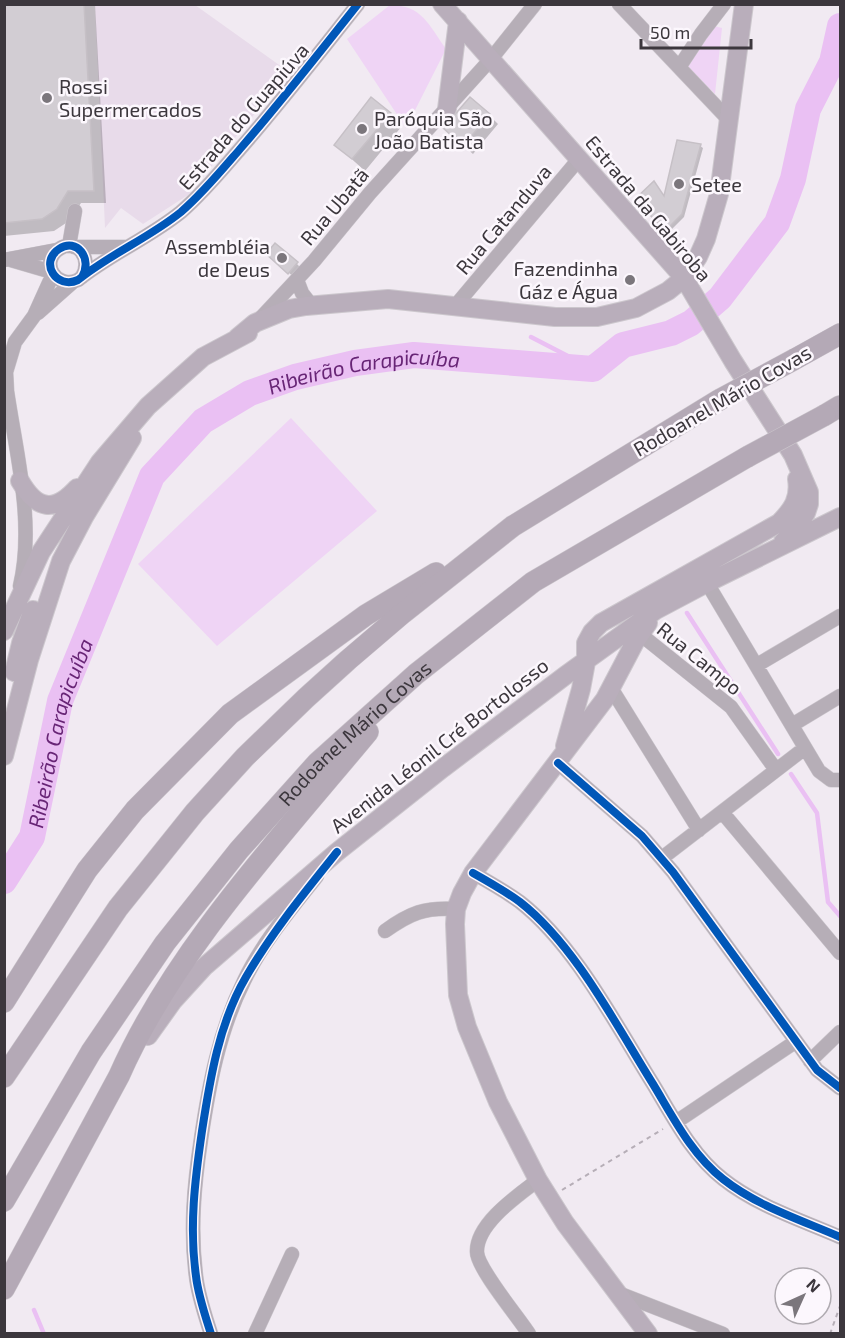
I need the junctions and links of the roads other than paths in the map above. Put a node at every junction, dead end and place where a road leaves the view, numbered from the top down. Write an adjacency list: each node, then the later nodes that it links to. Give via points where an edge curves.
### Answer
1 (358, 4): 14 (street, Estrada do Guapiúva, via 202,193 157,229)
2 (429, 4): 7 (main road)
3 (535, 4): 8 (street, Rua Ubatã)
4 (619, 4): 9 (street)
5 (724, 4): 9 (street)
6 (744, 4): 11 (main road)
7 (450, 13): 8 (main road, Estrada da Gabiroba); 10 (main road)
8 (491, 60): 10 (street, Rua Ubatã); 12 (main road, Estrada da Gabiroba)
9 (680, 66): 11 (street)
10 (447, 109): 20 (street, Rua Ubatã)
11 (729, 120): 18 (main road, via 719,194 706,239)
12 (579, 159): 18 (main road, Estrada da Gabiroba); 21 (street, Rua Catanduva)
13 (75, 211): 15 (street)
14 (126, 247): 15 (street); 19 (street, Estrada do Guapiúva)
15 (67, 248): 16 (street); 17 (street, via 51,260); 19 (street, via 80,250 86,260 86,272)
16 (7, 260): 17 (street)
17 (52, 273): 19 (street, via 59,280); 23 (street)
18 (684, 278): 21 (main road, via 636,308 597,317); 31 (main road, Estrada da Gabiroba)
19 (78, 280): 23 (street, Estrada do Guapiúva)
20 (297, 280): 22 (street); 24 (street, Rua Ubatã)
21 (456, 305): 22 (main road, via 388,299)
22 (309, 306): 24 (main road); 26 (main road)
23 (34, 316): 27 (street)
24 (255, 323): 26 (main road)
25 (840, 334): 35 (highway, Rodoanel Mário Covas, bridge, via 719,400)
26 (237, 338): 28 (main road, via 204,357)
27 (10, 346): 29 (street)
28 (188, 372): 32 (main road, via 148,406); 51 (main road, via 131,440 61,561)
29 (6, 391): 33 (street)
30 (833, 410): 47 (highway, Rodoanel Mário Covas, bridge, via 533,582)
31 (793, 454): 36 (main road, Estrada da Gabiroba, via 809,492 809,504 797,527); 44 (main road, via 799,490 790,512 779,523 602,623 586,643)
32 (100, 462): 33 (main road, via 69,496 50,506 33,500); 37 (main road)
33 (21, 482): 37 (street); 40 (street, via 26,555)
34 (840, 517): 36 (main road, Avenida Léonil Cré Bortolosso)
35 (513, 526): 65 (highway, via 366,615 230,714 135,810 87,870); 70 (highway, Rodoanel Mário Covas, via 355,653 245,757 118,908)
36 (774, 551): 38 (main road, Avenida Léonil Cré Bortolosso)
37 (41, 552): 40 (main road); 51 (main road, via 40,592 21,643 8,703)
38 (707, 583): 39 (main road, Avenida Léonil Cré Bortolosso); 45 (street)
39 (656, 610): 43 (main road); 44 (main road, Avenida Léonil Cré Bortolosso)
40 (14, 614): 42 (main road)
41 (840, 616): 45 (street)
42 (4, 631)
43 (640, 634): 46 (main road); 55 (street, Rua Campo, via 731,707)
44 (586, 662): 46 (main road, via 595,674 602,676); 54 (main road); 59 (main road, Avenida Léonil Cré Bortolosso)
45 (757, 665): 50 (street)
46 (621, 668): 48 (main road)
47 (416, 674): 69 (highway, via 236,892 150,1015); 74 (highway, Rodoanel Mário Covas, via 317,763 273,810 165,943 92,1052)
48 (611, 688): 54 (main road); 58 (street)
49 (840, 696): 50 (street)
50 (792, 725): 52 (street)
51 (8, 735): 53 (main road)
52 (805, 748): 55 (street); 56 (street, via 825,777)
53 (4, 756)
54 (560, 760): 60 (street); 61 (main road)
55 (776, 770): 57 (street)
56 (840, 780)
57 (722, 812): 58 (street); 64 (street)
58 (699, 830): 60 (street)
59 (337, 852): 69 (main road, Avenida Léonil Cré Bortolosso, via 204,967 173,1001); 80 (street, via 278,927 245,979 215,1060 192,1215 196,1277)
60 (662, 858): 67 (street)
61 (473, 873): 62 (main road); 72 (street, via 519,901 568,953)
62 (456, 909): 63 (street, via 417,912); 73 (main road, via 458,995 467,1027 498,1102)
63 (385, 931)
64 (840, 952)
65 (4, 1002)
66 (840, 1032): 68 (street)
67 (795, 1042): 68 (street); 72 (street)
68 (810, 1061): 71 (street)
69 (119, 1076): 77 (highway)
70 (4, 1077)
71 (840, 1088)
72 (675, 1122): 75 (street, via 694,1150 721,1178 752,1198)
73 (538, 1180): 78 (main road); 82 (street, via 486,1227 477,1255 486,1274)
74 (4, 1202)
75 (840, 1237)
76 (292, 1254): 81 (street)
77 (4, 1289)
78 (618, 1293): 79 (street); 83 (main road)
79 (722, 1333)
80 (211, 1334)
81 (255, 1334)
82 (530, 1334)
83 (648, 1334)

